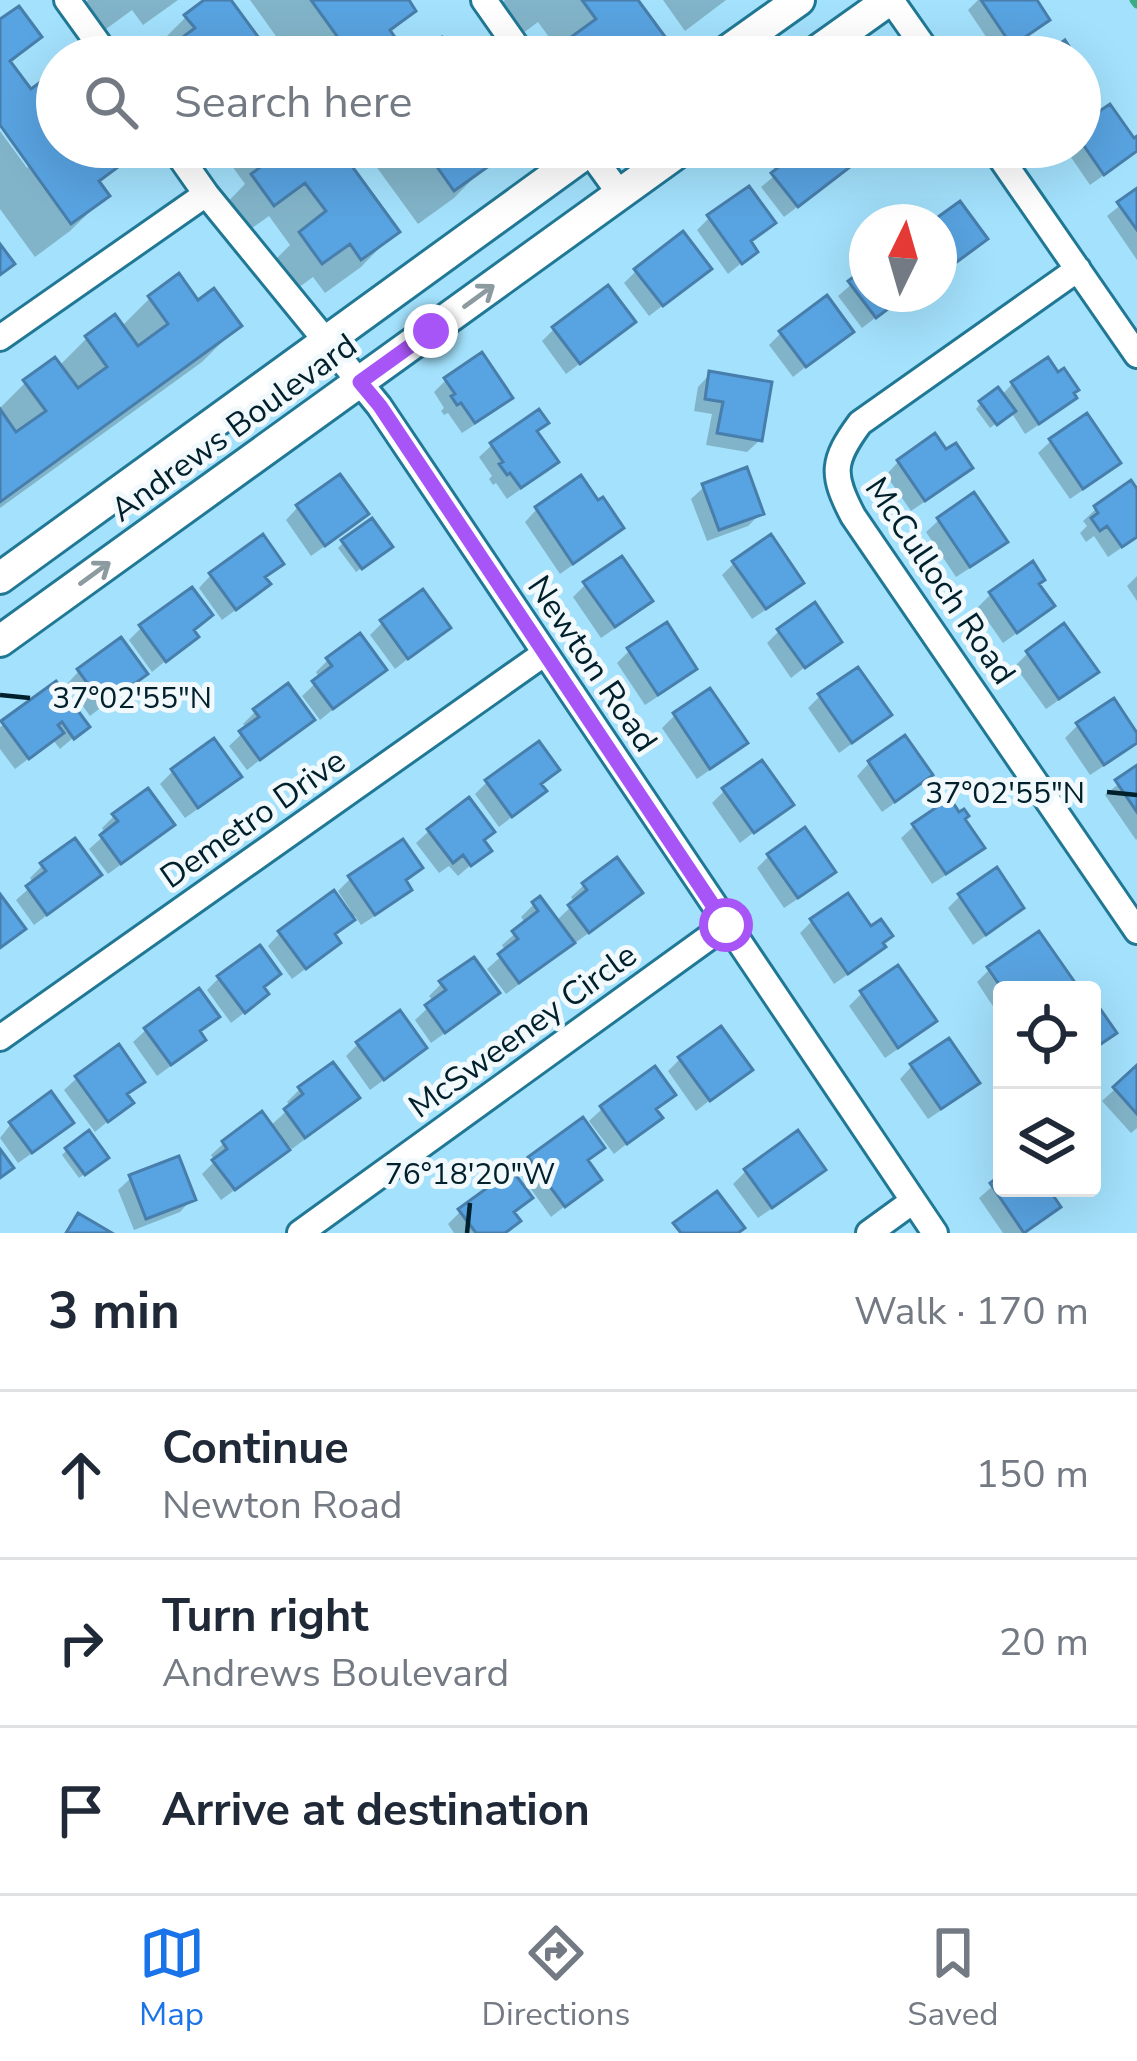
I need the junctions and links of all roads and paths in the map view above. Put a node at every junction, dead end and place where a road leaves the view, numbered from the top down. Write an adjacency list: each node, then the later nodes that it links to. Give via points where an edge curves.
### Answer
1 (67, 0): 5 (street)
2 (484, 0): 6 (street)
3 (799, 0): 7 (street)
4 (890, 0): 8 (street); 9 (street)
5 (93, 36)
6 (509, 36)
7 (748, 36)
8 (839, 36)
9 (916, 36)
10 (188, 168): 15 (street, Newton Road)
11 (563, 168): 19 (street, Andrews Boulevard)
12 (603, 168): 16 (street)
13 (656, 168): 16 (street, Andrews Boulevard)
14 (1008, 168): 17 (street)
15 (206, 194): 18 (street); 19 (street, Newton Road)
16 (620, 194): 21 (street, Andrews Boulevard, one-way to 16)
17 (1078, 269): 20 (street); 26 (street, McCulloch Road, via 860,423 842,448 836,485)
18 (0, 338)
19 (327, 343): 21 (street, Newton Road); 22 (street, Andrews Boulevard)
20 (1137, 355)
21 (360, 382): 23 (street, Andrews Boulevard, one-way to 21); 24 (street, Newton Road)
22 (0, 578)
23 (0, 641)
24 (545, 653): 25 (street, Newton Road); 27 (street, Demetro Drive)
25 (726, 925): 28 (street, Newton Road); 29 (street, McSweeney Circle)
26 (1137, 931)
27 (0, 1038)
28 (913, 1201): 30 (street); 31 (street, Newton Road)
29 (301, 1233)
30 (869, 1233)
31 (934, 1233)

